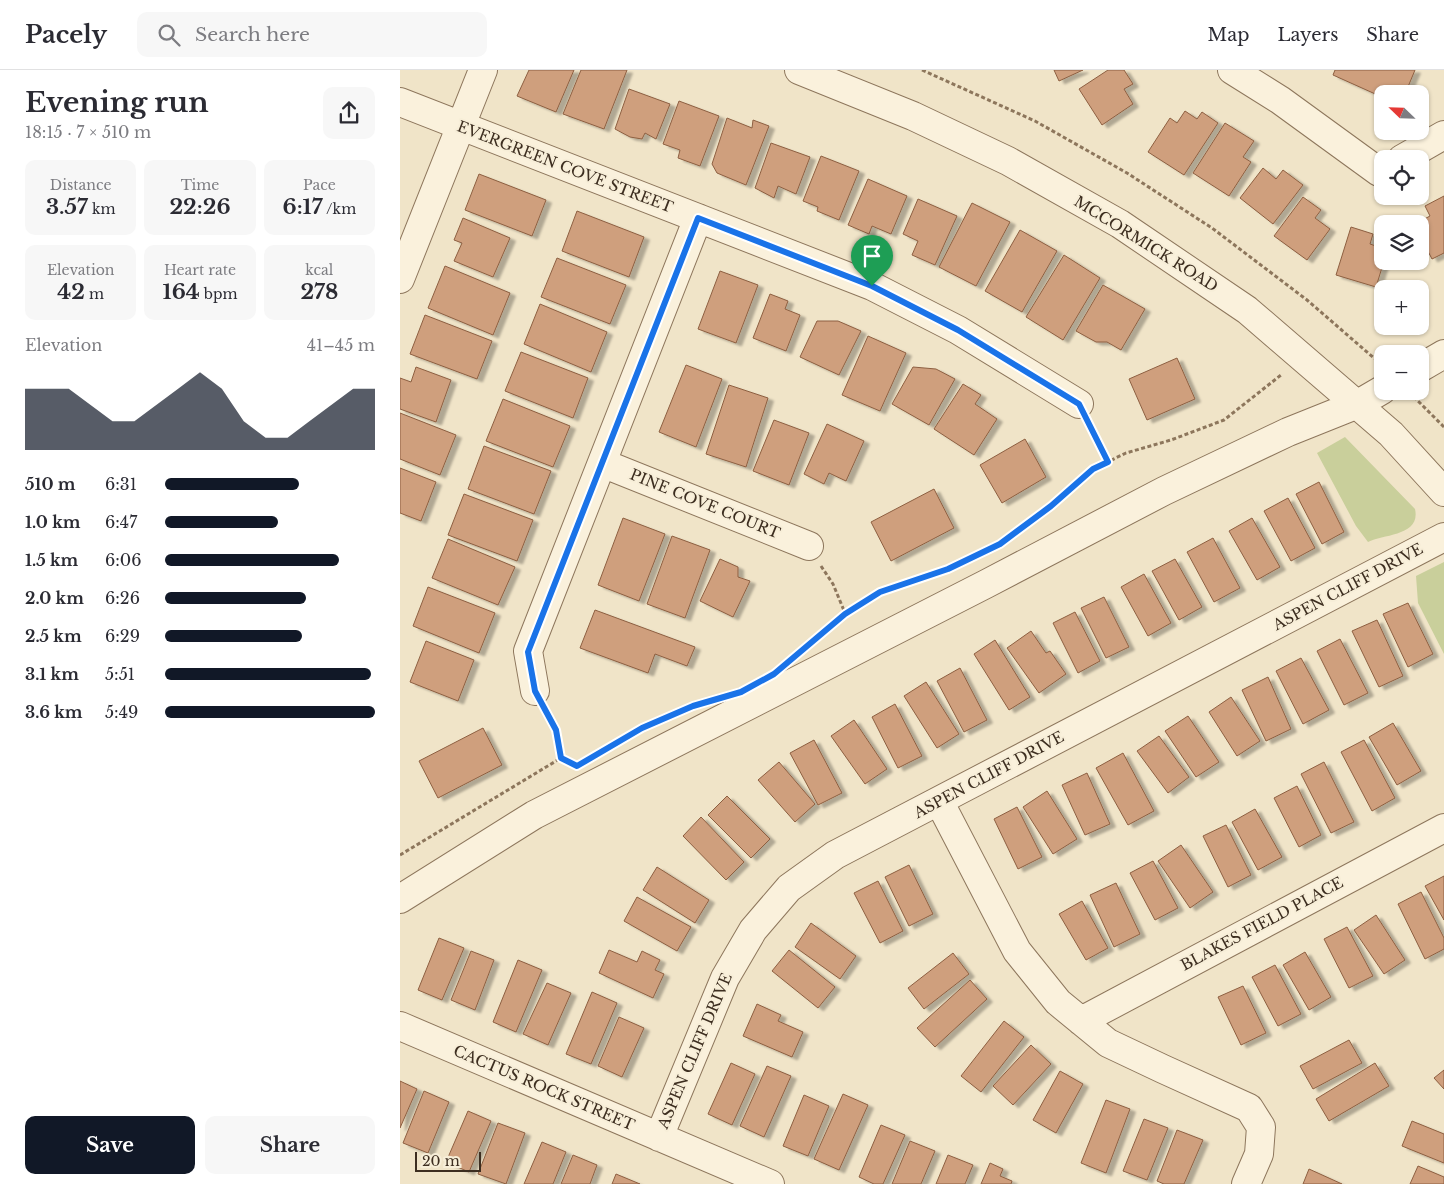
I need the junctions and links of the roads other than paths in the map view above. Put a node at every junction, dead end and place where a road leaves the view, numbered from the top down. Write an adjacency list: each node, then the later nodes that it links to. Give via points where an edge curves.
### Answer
1 (483, 70): 5 (street)
2 (799, 70): 15 (street, MCCORMICK ROAD, via 913,116 1008,161 1120,224 1248,310)
3 (1232, 70): 8 (street)
4 (400, 102): 5 (street, EVERGREEN COVE STREET)
5 (461, 126): 9 (street, EVERGREEN COVE STREET); 10 (street)
6 (1444, 135): 7 (street)
7 (1418, 150)
8 (1374, 158)
9 (698, 218): 14 (street, EVERGREEN COVE STREET, via 872,286 958,330); 16 (street)
10 (400, 279)
11 (1444, 354): 12 (street)
12 (1429, 363)
13 (1374, 395): 15 (street)
14 (1079, 404)
15 (1358, 404): 17 (street, MCCORMICK ROAD, via 1391,434); 23 (street, via 1288,432 1164,491 534,815)
16 (602, 463): 19 (street, PINE COVE COURT); 20 (street, via 528,652)
17 (1444, 492)
18 (1444, 537): 21 (street, ASPEN CLIFF DRIVE)
19 (809, 546)
20 (535, 691)
21 (939, 801): 24 (street, via 1017,951 1058,1002); 26 (street, ASPEN CLIFF DRIVE, via 835,855 789,888 753,930 724,978)
22 (1444, 828): 24 (street, BLAKES FIELD PLACE)
23 (400, 899)
24 (1081, 1020): 28 (street, via 1108,1043 1249,1108 1261,1127 1259,1154)
25 (400, 1026): 26 (street, CACTUS ROCK STREET)
26 (659, 1136): 27 (street, CACTUS ROCK STREET)
27 (770, 1184)
28 (1246, 1184)

